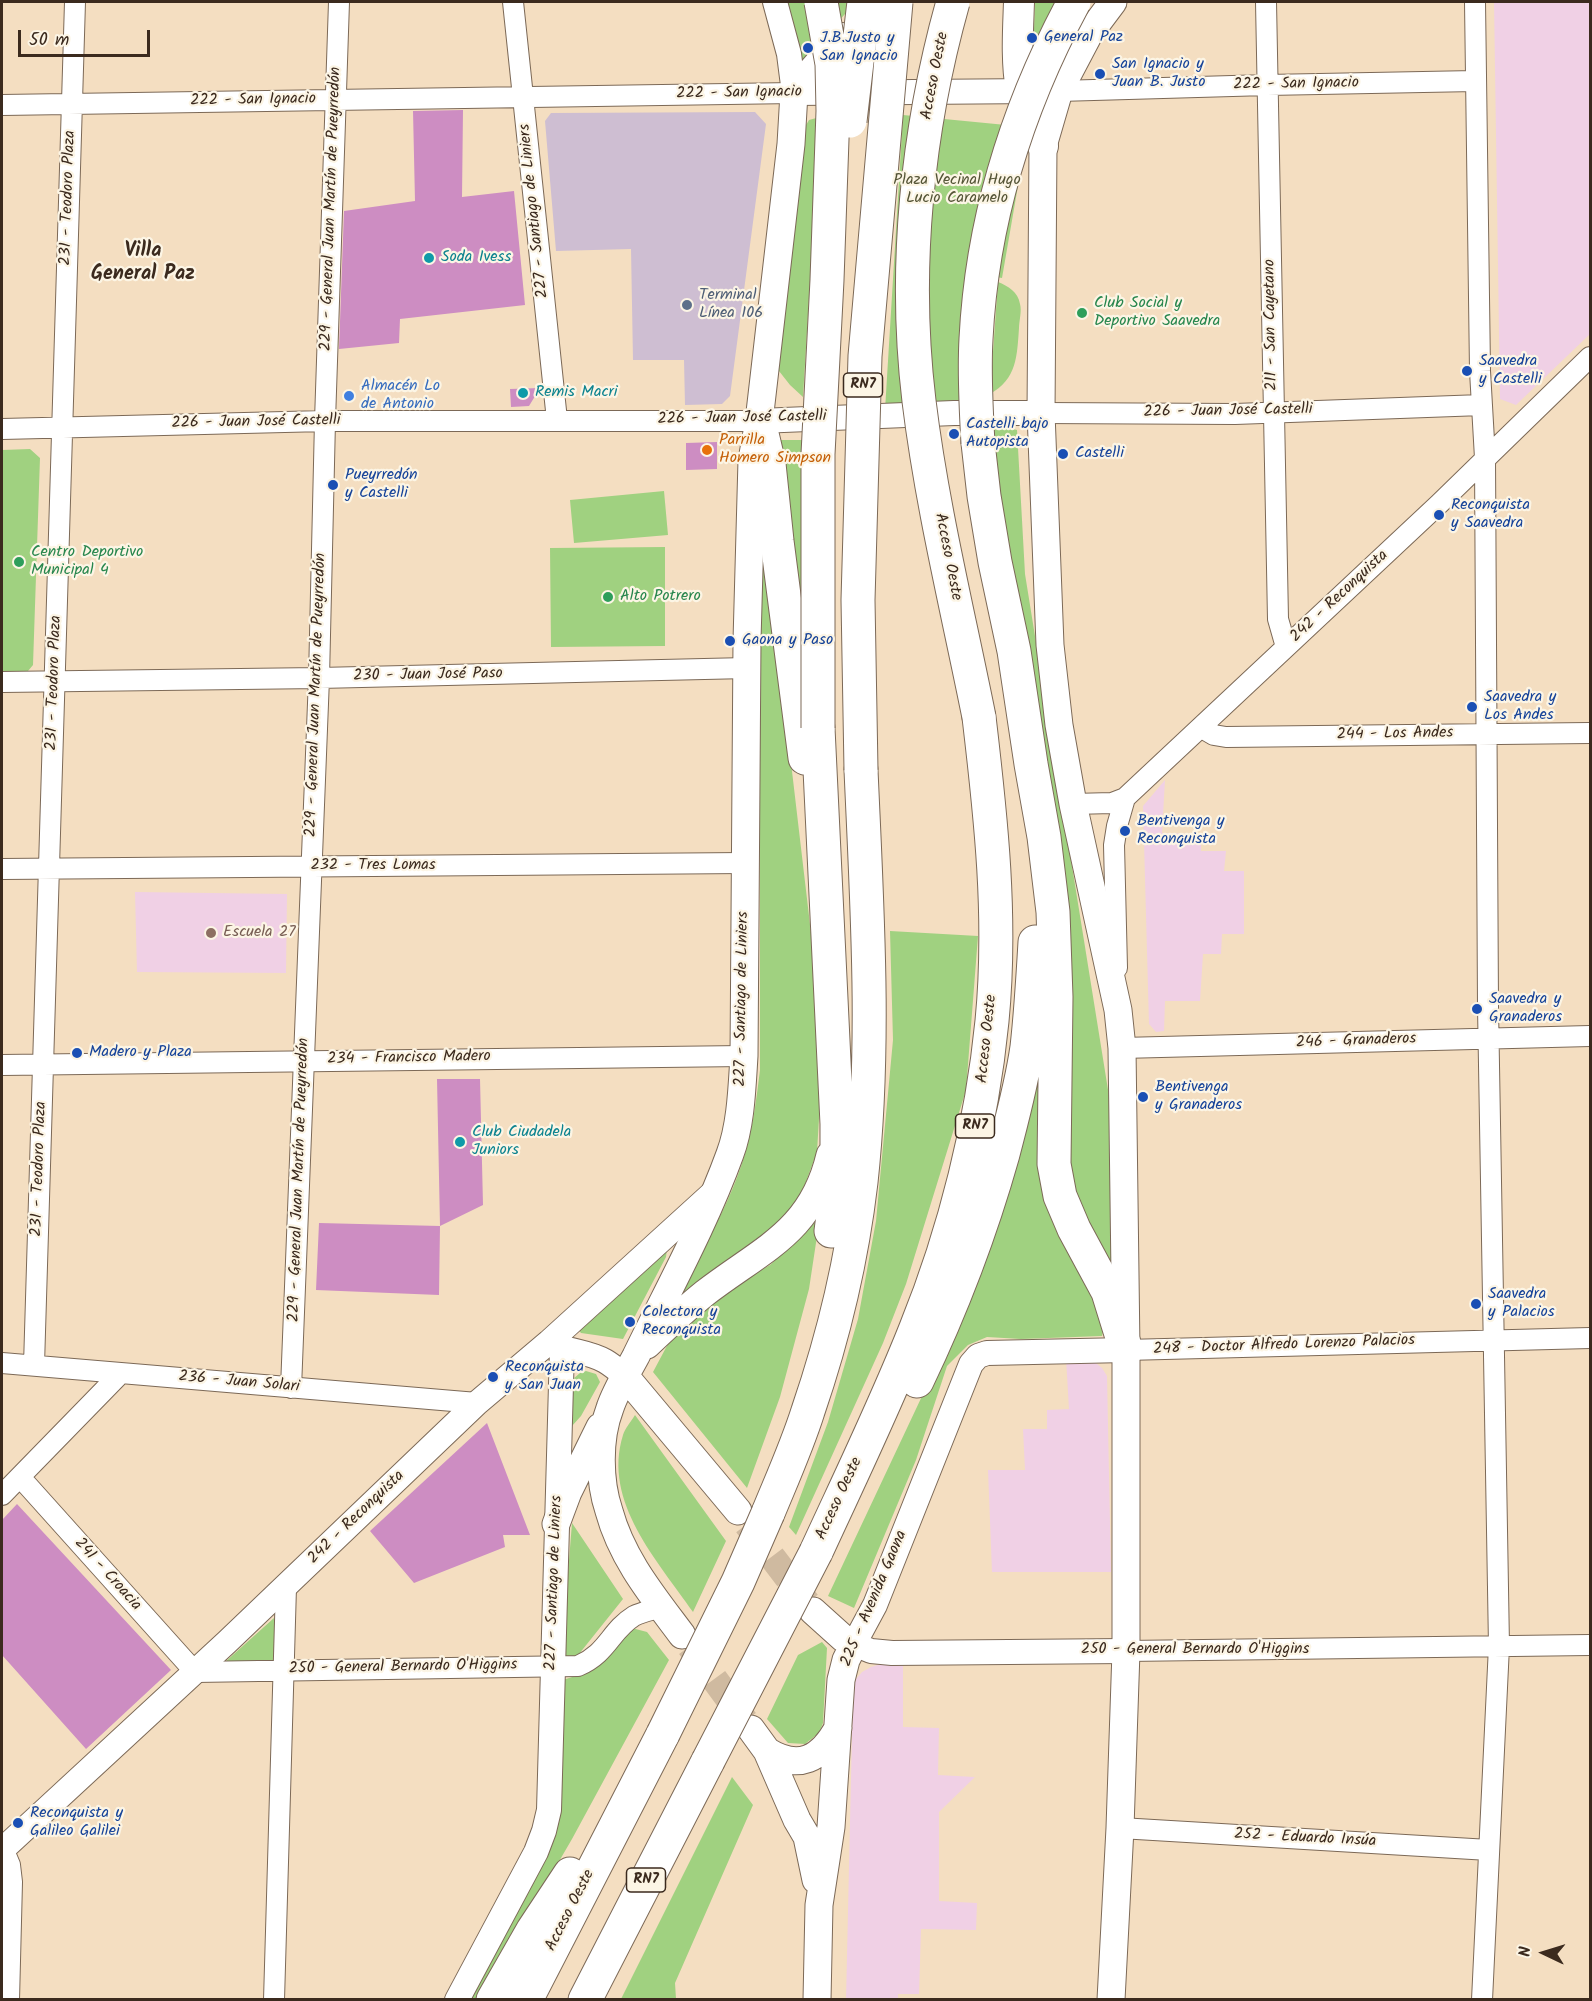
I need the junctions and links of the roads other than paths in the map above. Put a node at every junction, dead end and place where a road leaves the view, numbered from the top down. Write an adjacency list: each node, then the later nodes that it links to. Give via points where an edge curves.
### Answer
1 (75, 2): 22 (street, 231 - Teodoro Plaza)
2 (339, 2): 21 (street, 229 - General Juan Martín de Pueyrredón)
3 (513, 2): 20 (street, 227 - Santiago de Liniers)
4 (775, 2): 19 (street)
5 (821, 2): 25 (highway, bridge, via 832,64)
6 (864, 2): 25 (highway, bridge)
7 (881, 2): 19 (main road, via 840,41)
8 (896, 2): 74 (highway, Acceso Oeste / RN7, bridge, via 865,356 858,600 870,964 868,1089 861,1183 847,1266 808,1412)
9 (953, 2): 77 (highway, Acceso Oeste / RN7, bridge, via 924,141 914,246 913,318 929,468 979,717 991,817 996,948 992,1019 984,1085 950,1233 917,1327)
10 (1019, 2): 17 (main road)
11 (1074, 2): 44 (highway, bridge, via 1039,74 1001,183 989,234 976,338 975,391 984,496)
12 (1113, 2): 18 (main road, via 1089,34)
13 (1266, 2): 16 (street, 211 - San Cayetano)
14 (1475, 2): 15 (street)
15 (1475, 81): 16 (street, 222 - San Ignacio); 27 (street)
16 (1267, 85): 18 (street, 222 - San Ignacio); 29 (street, 211 - San Cayetano)
17 (1022, 91): 18 (street, 222 - San Ignacio); 19 (street, 222 - San Ignacio); 24 (main road)
18 (1059, 91): 24 (main road)
19 (795, 93): 20 (street, 222 - San Ignacio); 32 (main road, 227 - Santiago de Liniers)
20 (523, 97): 21 (street, 222 - San Ignacio); 30 (street, 227 - Santiago de Liniers)
21 (336, 100): 22 (street, 222 - San Ignacio); 31 (street, 229 - General Juan Martín de Pueyrredón)
22 (72, 104): 23 (street, 222 - San Ignacio); 33 (street, 231 - Teodoro Plaza)
23 (2, 105)
24 (1042, 146): 28 (main road)
25 (827, 280): 51 (highway, bridge, via 818,454 818,728)
26 (1590, 357): 35 (street, 242 - Reconquista)
27 (1482, 405): 29 (street, 226 - Juan José Castelli); 35 (street)
28 (1041, 413): 29 (street, 226 - Juan José Castelli); 32 (street, 226 - Juan José Castelli); 46 (main road, via 1050,645)
29 (1274, 413): 36 (street, 211 - San Cayetano, via 1278,619)
30 (557, 420): 31 (street, 226 - Juan José Castelli); 32 (street, 226 - Juan José Castelli)
31 (325, 421): 33 (street, 226 - Juan José Castelli); 38 (street, 229 - General Juan Martín de Pueyrredón)
32 (759, 421): 37 (main road, 227 - Santiago de Liniers, via 752,460); 51 (highway, via 770,464)
33 (62, 428): 34 (street, 226 - Juan José Castelli); 39 (street, 231 - Teodoro Plaza)
34 (2, 429)
35 (1485, 458): 36 (street, 242 - Reconquista); 42 (street)
36 (1286, 646): 41 (street, 242 - Reconquista)
37 (747, 668): 38 (street, 230 - Juan José Paso); 47 (main road, 227 - Santiago de Liniers)
38 (319, 678): 39 (street, 230 - Juan José Paso); 48 (street, 229 - General Juan Martín de Pueyrredón)
39 (55, 681): 40 (street, 230 - Juan José Paso); 50 (street, 231 - Teodoro Plaza)
40 (2, 682)
41 (1203, 728): 42 (street, 244 - Los Andes, via 1226,737); 45 (street, 242 - Reconquista)
42 (1488, 733): 43 (street, 244 - Los Andes); 54 (street)
43 (1590, 733)
44 (1031, 764): 65 (highway, via 1053,912 1054,1164 1060,1196 1108,1292); 77 (highway, via 1036,926 1027,1049 1016,1106 993,1189 939,1334 870,1470)
45 (1125, 798): 46 (street, via 1112,803); 52 (street, via 1114,844)
46 (1073, 804): 52 (main road)
47 (745, 863): 48 (street, 232 - Tres Lomas); 56 (main road, 227 - Santiago de Liniers)
48 (312, 867): 50 (street, 232 - Tres Lomas); 57 (street, 229 - General Juan Martín de Pueyrredón)
49 (2, 869): 50 (street, 232 - Tres Lomas)
50 (49, 869): 58 (street, 231 - Teodoro Plaza)
51 (829, 955): 60 (highway)
52 (1118, 1010): 55 (main road)
53 (1590, 1036): 54 (street, 246 - Granaderos)
54 (1489, 1038): 55 (street, 246 - Granaderos); 63 (street)
55 (1122, 1048): 65 (main road)
56 (744, 1056): 57 (street, 234 - Francisco Madero); 61 (main road, 227 - Santiago de Liniers, via 731,1151)
57 (305, 1060): 58 (street, 234 - Francisco Madero); 71 (street, 229 - General Juan Martín de Pueyrredón)
58 (43, 1064): 59 (street, 234 - Francisco Madero); 68 (street, 231 - Teodoro Plaza)
59 (2, 1065)
60 (837, 1124): 69 (main road, via 823,1183 797,1222 767,1251 705,1293); 74 (highway, via 837,1186 828,1254)
61 (716, 1189): 64 (street, 242 - Reconquista); 69 (main road, 227 - Santiago de Liniers)
62 (1590, 1338): 63 (street, 248 - Doctor Alfredo Lorenzo Palacios)
63 (1493, 1340): 65 (street, 248 - Doctor Alfredo Lorenzo Palacios); 86 (street)
64 (556, 1346): 69 (street); 72 (street, 242 - Reconquista); 79 (street, 227 - Santiago de Liniers)
65 (1126, 1350): 66 (street, 248 - Doctor Alfredo Lorenzo Palacios); 87 (main road)
66 (978, 1356): 84 (street, 225 - Avenida Gaona, via 970,1364 875,1605)
67 (2, 1363): 68 (street, 236 - Juan Solari)
68 (34, 1365): 70 (street, 236 - Juan Solari)
69 (630, 1366): 73 (main road, 227 - Santiago de Liniers); 78 (main road)
70 (120, 1374): 71 (street, 236 - Juan Solari); 75 (street)
71 (291, 1388): 72 (street, 236 - Juan Solari)
72 (477, 1403): 80 (street, 242 - Reconquista)
73 (609, 1410): 79 (main road); 81 (main road, 227 - Santiago de Liniers, via 602,1450 608,1510 631,1565)
74 (788, 1463): 78 (highway, Acceso Oeste / RN7)
75 (20, 1477): 76 (street); 90 (street, 241 - Croacia)
76 (2, 1494)
77 (835, 1511): 104 (highway, Acceso Oeste / RN7, bridge)
78 (753, 1512): 94 (highway, Acceso Oeste / RN7, bridge, via 738,1582)
79 (556, 1524): 88 (street, 227 - Santiago de Liniers)
80 (286, 1587): 89 (street); 90 (street, 242 - Reconquista)
81 (662, 1608): 83 (main road, 227 - Santiago de Liniers); 88 (street, 250 - General Bernardo O'Higgins, via 635,1616 592,1660 578,1666)
82 (813, 1611): 84 (main road, 250 - General Bernardo O'Higgins)
83 (682, 1635)
84 (854, 1644): 87 (street, 250 - General Bernardo O'Higgins, via 892,1653); 91 (main road, 225 - Avenida Gaona, via 841,1680)
85 (1590, 1645): 86 (street, 250 - General Bernardo O'Higgins)
86 (1499, 1646): 87 (street, 250 - General Bernardo O'Higgins); 97 (street)
87 (1126, 1651): 95 (main road)
88 (553, 1667): 89 (street, 250 - General Bernardo O'Higgins); 101 (street, 227 - Santiago de Liniers, via 549,1810 544,1831)
89 (284, 1670): 90 (street, 250 - General Bernardo O'Higgins); 100 (street)
90 (195, 1672): 96 (street, 242 - Reconquista)
91 (838, 1728): 93 (main road, via 825,1748 807,1760 779,1759); 98 (main road, 225 - Avenida Gaona, via 831,1827)
92 (751, 1729): 93 (main road)
93 (767, 1751): 98 (main road, via 807,1837)
94 (627, 1803): 102 (highway, via 568,1877); 103 (highway, Acceso Oeste / RN7)
95 (1120, 1828): 97 (street, 252 - Eduardo Insúa); 106 (main road)
96 (2, 1848): 99 (street, via 12,1882)
97 (1489, 1850): 107 (street)
98 (819, 1905): 105 (main road, 225 - Avenida Gaona)
99 (9, 2000)
100 (274, 2000)
101 (457, 2000)
102 (493, 2000)
103 (526, 2000)
104 (585, 2000)
105 (817, 2000)
106 (1111, 2000)
107 (1482, 2000)

